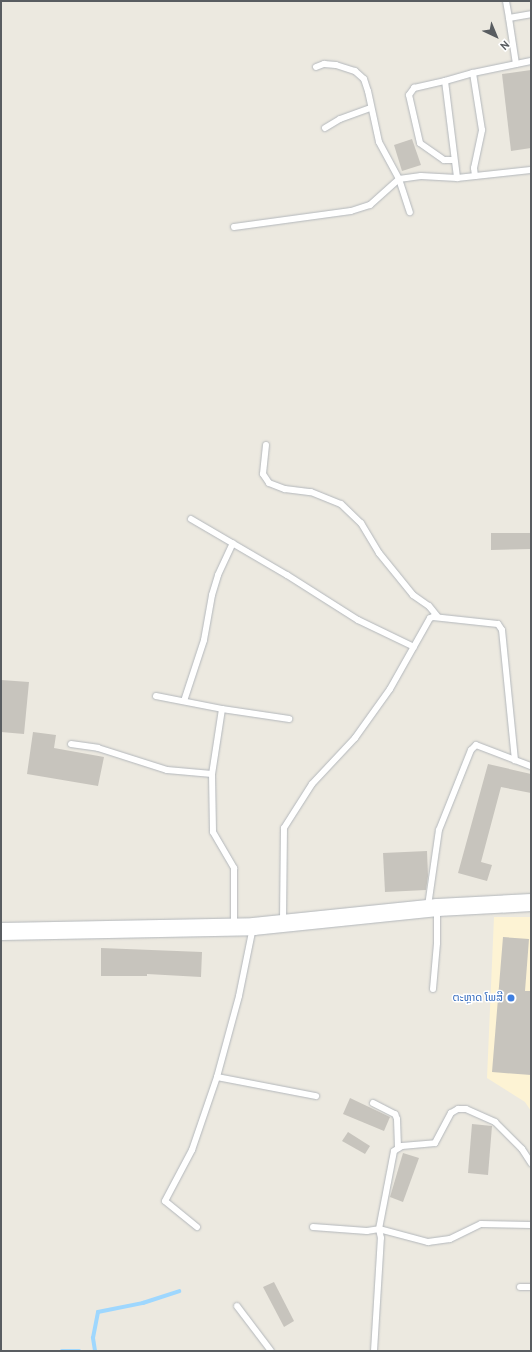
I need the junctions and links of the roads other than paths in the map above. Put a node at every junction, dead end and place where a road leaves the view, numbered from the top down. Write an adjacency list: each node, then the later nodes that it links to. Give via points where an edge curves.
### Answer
1 (506, 1): 3 (lane)
2 (531, 14): 3 (lane)
3 (509, 18): 5 (lane)
4 (531, 61): 5 (lane)
5 (516, 64): 7 (lane)
6 (316, 67): 9 (lane, via 324,64 336,65 355,71 364,79)
7 (474, 73): 8 (lane); 13 (lane, via 482,130 474,168)
8 (445, 81): 11 (lane); 11 (lane, via 414,88 409,95 420,143 444,160)
9 (371, 108): 10 (lane, via 340,119); 15 (lane, via 379,142)
10 (325, 128)
11 (454, 160): 14 (lane)
12 (531, 170): 13 (lane)
13 (475, 176): 14 (lane)
14 (457, 178): 15 (lane, via 421,176)
15 (399, 179): 16 (lane); 17 (lane, via 370,204 350,211)
16 (410, 212)
17 (234, 227)
18 (266, 445): 21 (lane, via 263,474 269,483 285,489 311,492 341,504 361,523 412,595 429,606)
19 (191, 519): 20 (lane)
20 (233, 543): 22 (lane, via 358,620); 24 (lane, via 218,575 204,640)
21 (438, 617): 22 (lane, via 430,618); 28 (lane, via 498,624 502,630)
22 (414, 647): 33 (lane, via 390,689 355,738 312,784 284,828)
23 (156, 696): 24 (lane)
24 (184, 701): 25 (lane)
25 (222, 709): 26 (lane); 30 (lane)
26 (289, 719)
27 (71, 744): 30 (lane, via 98,748 167,770)
28 (515, 760): 29 (lane); 32 (lane, via 476,745 471,750 439,830)
29 (531, 766)
30 (212, 774): 34 (lane, via 213,832 234,868)
31 (531, 902): 32 (street)
32 (432, 908): 33 (street); 37 (lane, via 437,943)
33 (284, 922): 35 (street)
34 (234, 926): 35 (street); 36 (street)
35 (253, 926): 38 (lane, via 239,996)
36 (1, 931)
37 (433, 989)
38 (217, 1077): 39 (lane); 45 (lane, via 192,1150 165,1201)
39 (316, 1096)
40 (373, 1103): 41 (lane, via 395,1114)
41 (398, 1148): 42 (lane, via 435,1143 452,1113 466,1109 495,1122 522,1148); 46 (lane, via 392,1157)
42 (531, 1163)
43 (531, 1225): 46 (lane, via 481,1224 450,1239 428,1242)
44 (313, 1226): 46 (lane, via 367,1231)
45 (197, 1227)
46 (379, 1229): 51 (lane, via 381,1238)
47 (520, 1287): 48 (lane)
48 (531, 1287)
49 (237, 1306): 50 (lane)
50 (271, 1351)
51 (374, 1351)

